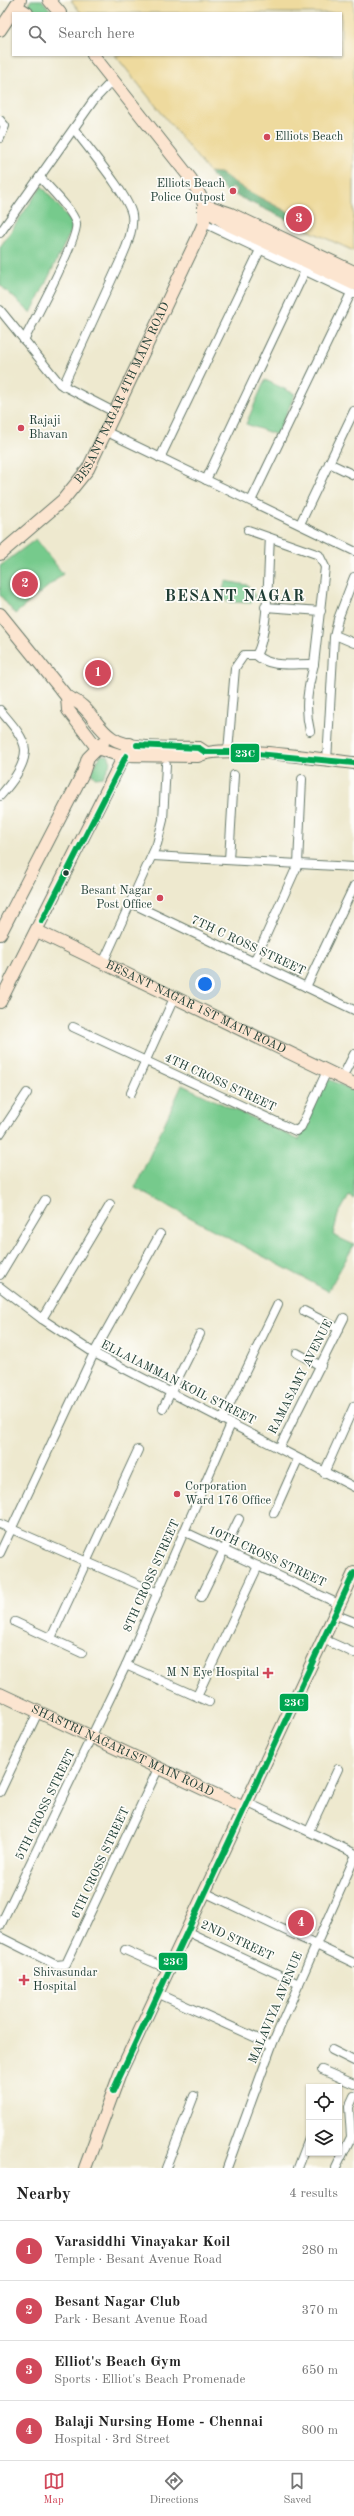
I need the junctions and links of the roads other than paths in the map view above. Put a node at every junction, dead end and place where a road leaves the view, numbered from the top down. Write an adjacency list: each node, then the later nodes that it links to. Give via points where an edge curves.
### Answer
1 (49, 0): 4 (street)
2 (18, 3): 3 (street); 5 (street)
3 (26, 12)
4 (59, 12)
5 (0, 30)
6 (94, 56): 7 (street)
7 (114, 80): 9 (street, via 96,98); 12 (street, via 197,186)
8 (0, 120): 10 (street, via 5,126)
9 (74, 129): 11 (street); 21 (street, via 127,203 132,214 132,225 118,266)
10 (0, 138)
11 (40, 177): 14 (street); 20 (street, via 73,217 77,227)
12 (204, 205): 13 (street, BESANT NAGAR 4TH MAIN ROAD); 17 (street, via 231,214); 18 (street, via 213,216)
13 (204, 222): 15 (street); 23 (street, BESANT NAGAR 4TH MAIN ROAD)
14 (0, 233)
15 (260, 250): 16 (street); 25 (street)
16 (305, 271): 18 (street); 28 (street)
17 (354, 272)
18 (353, 290): 29 (street)
19 (0, 310): 20 (street)
20 (24, 340): 21 (street)
21 (63, 386): 23 (street)
22 (354, 411): 26 (street)
23 (116, 413): 24 (street, BESANT NAGAR 4TH MAIN ROAD)
24 (107, 432): 25 (street); 34 (street, BESANT NAGAR 4TH MAIN ROAD, via 79,483)
25 (160, 458): 28 (street)
26 (329, 463): 27 (street); 30 (street)
27 (354, 475)
28 (206, 480): 29 (street)
29 (252, 501): 30 (street)
30 (300, 524): 33 (street)
31 (248, 530): 32 (street)
32 (270, 538): 36 (street); 37 (street, via 318,556 323,561 325,567)
33 (354, 550)
34 (0, 554)
35 (354, 577): 39 (street)
36 (265, 607): 37 (street); 41 (street, via 260,648)
37 (321, 611): 42 (street)
38 (0, 614): 43 (street)
39 (335, 635): 40 (street); 52 (street)
40 (354, 643)
41 (256, 655): 42 (street, via 271,663); 48 (street, via 244,655 235,668)
42 (314, 664): 45 (street, via 306,695 306,715)
43 (68, 697): 46 (street, via 79,701); 49 (street, via 68,710)
44 (0, 710): 57 (street, via 22,739 25,750 20,769)
45 (310, 731)
46 (111, 738): 47 (street); 49 (street)
47 (134, 745): 50 (street, via 199,748); 51 (street)
48 (228, 746): 50 (street); 52 (street)
49 (97, 748): 51 (street); 65 (street, via 88,758)
50 (205, 752): 51 (street, via 198,756)
51 (126, 756): 64 (street)
52 (327, 761): 53 (street)
53 (354, 763)
54 (166, 765): 58 (street, via 163,820)
55 (234, 775): 59 (street)
56 (302, 779): 60 (street)
57 (0, 796)
58 (153, 856): 59 (street); 63 (street)
59 (230, 860): 60 (street)
60 (298, 864): 61 (street); 66 (street)
61 (354, 868)
62 (354, 886): 68 (street)
63 (131, 903): 66 (street, 7TH C ROSS STREET); 67 (street)
64 (37, 931): 67 (street, BESANT NAGAR 1ST MAIN ROAD); 70 (street)
65 (0, 934)
66 (254, 962): 68 (street, 7TH C ROSS STREET)
67 (103, 963): 69 (street, BESANT NAGAR 1ST MAIN ROAD)
68 (306, 987): 71 (street, 7TH C ROSS STREET)
69 (174, 998): 74 (street); 75 (street, BESANT NAGAR 1ST MAIN ROAD)
70 (0, 1002)
71 (354, 1010)
72 (73, 1028): 74 (street, 4TH CROSS STREET)
73 (354, 1054): 76 (street)
74 (145, 1062): 75 (street, 4TH CROSS STREET, via 296,1131 301,1127); 79 (street)
75 (327, 1070): 76 (street, BESANT NAGAR 1ST MAIN ROAD)
76 (342, 1078): 77 (street, BESANT NAGAR 1ST MAIN ROAD)
77 (354, 1084)
78 (27, 1093): 80 (street)
79 (131, 1093)
80 (0, 1134)
81 (45, 1200): 84 (street)
82 (110, 1205): 89 (street)
83 (160, 1234): 92 (street)
84 (0, 1275)
85 (0, 1287): 89 (street, ELLAIAMMAN KOIL STREET)
86 (278, 1304): 98 (street)
87 (304, 1311): 90 (street)
88 (344, 1318): 90 (street, RAMASAMY AVENUE)
89 (42, 1319): 92 (street, ELLAIAMMAN KOIL STREET)
90 (339, 1330): 94 (street, RAMASAMY AVENUE)
91 (200, 1334): 95 (street)
92 (94, 1353): 95 (street, ELLAIAMMAN KOIL STREET); 108 (street)
93 (297, 1353): 94 (street)
94 (321, 1366): 100 (street, RAMASAMY AVENUE)
95 (170, 1392): 97 (street); 98 (street, ELLAIAMMAN KOIL STREET)
96 (354, 1406): 103 (street)
97 (163, 1408)
98 (222, 1420): 99 (street, ELLAIAMMAN KOIL STREET)
99 (231, 1424): 100 (street, ELLAIAMMAN KOIL STREET); 109 (street, 8TH CROSS STREET)
100 (279, 1448): 102 (street, ELLAIAMMAN KOIL STREET)
101 (138, 1450): 112 (street)
102 (298, 1459): 103 (street, ELLAIAMMAN KOIL STREET); 105 (street)
103 (324, 1472): 104 (street, ELLAIAMMAN KOIL STREET)
104 (354, 1487)
105 (274, 1514)
106 (239, 1519): 110 (street)
107 (0, 1524): 108 (street)
108 (11, 1529): 111 (street); 112 (street)
109 (185, 1532): 110 (street, 10TH CROSS STREET); 116 (street, 8TH CROSS STREET)
110 (223, 1550): 113 (street, 10TH CROSS STREET); 117 (street)
111 (0, 1553)
112 (85, 1563): 116 (street); 121 (street)
113 (258, 1566): 118 (street, 10TH CROSS STREET); 127 (street)
114 (354, 1573): 115 (street)
115 (350, 1592): 118 (street)
116 (158, 1593): 125 (street, 8TH CROSS STREET)
117 (201, 1597)
118 (337, 1609): 120 (street, 10TH CROSS STREET); 122 (street)
119 (15, 1622): 121 (street)
120 (354, 1622)
121 (51, 1638): 123 (street)
122 (323, 1639): 124 (street); 134 (street)
123 (82, 1653)
124 (354, 1653)
125 (126, 1665): 127 (street); 130 (street, 8TH CROSS STREET)
126 (0, 1694): 129 (street, SHASTRI NAGAR1ST MAIN ROAD)
127 (197, 1696): 128 (street)
128 (210, 1702)
129 (38, 1712): 130 (street, SHASTRI NAGAR1ST MAIN ROAD); 133 (street)
130 (92, 1737): 131 (street, SHASTRI NAGAR1ST MAIN ROAD); 139 (street, 5TH CROSS STREET)
131 (158, 1769): 134 (street, SHASTRI NAGAR1ST MAIN ROAD); 141 (street, 6TH CROSS STREET, via 63,1966)
132 (338, 1769): 135 (street)
133 (0, 1792)
134 (245, 1805): 135 (street); 138 (street)
135 (309, 1831): 136 (street)
136 (354, 1853)
137 (354, 1859): 142 (street, MALAVIYA AVENUE)
138 (204, 1892): 140 (street); 142 (street)
139 (0, 1926)
140 (186, 1931): 145 (street); 146 (street, 2ND STREET)
141 (0, 1937)
142 (316, 1945): 144 (street); 146 (street, MALAVIYA AVENUE)
143 (125, 1950): 145 (street)
144 (354, 1963)
145 (168, 1969): 147 (street)
146 (299, 1984): 148 (street, MALAVIYA AVENUE)
147 (157, 1993): 148 (street); 157 (street, via 121,2071)
148 (272, 2045): 159 (street, MALAVIYA AVENUE)
149 (332, 2050): 150 (street)
150 (354, 2061)
151 (322, 2070): 152 (street)
152 (354, 2084)
153 (194, 2096): 158 (street)
154 (354, 2096): 155 (street, via 349,2107)
155 (352, 2133): 161 (street)
156 (306, 2147): 160 (street)
157 (85, 2168)
158 (166, 2168)
159 (227, 2168)
160 (298, 2168)
161 (336, 2168)

